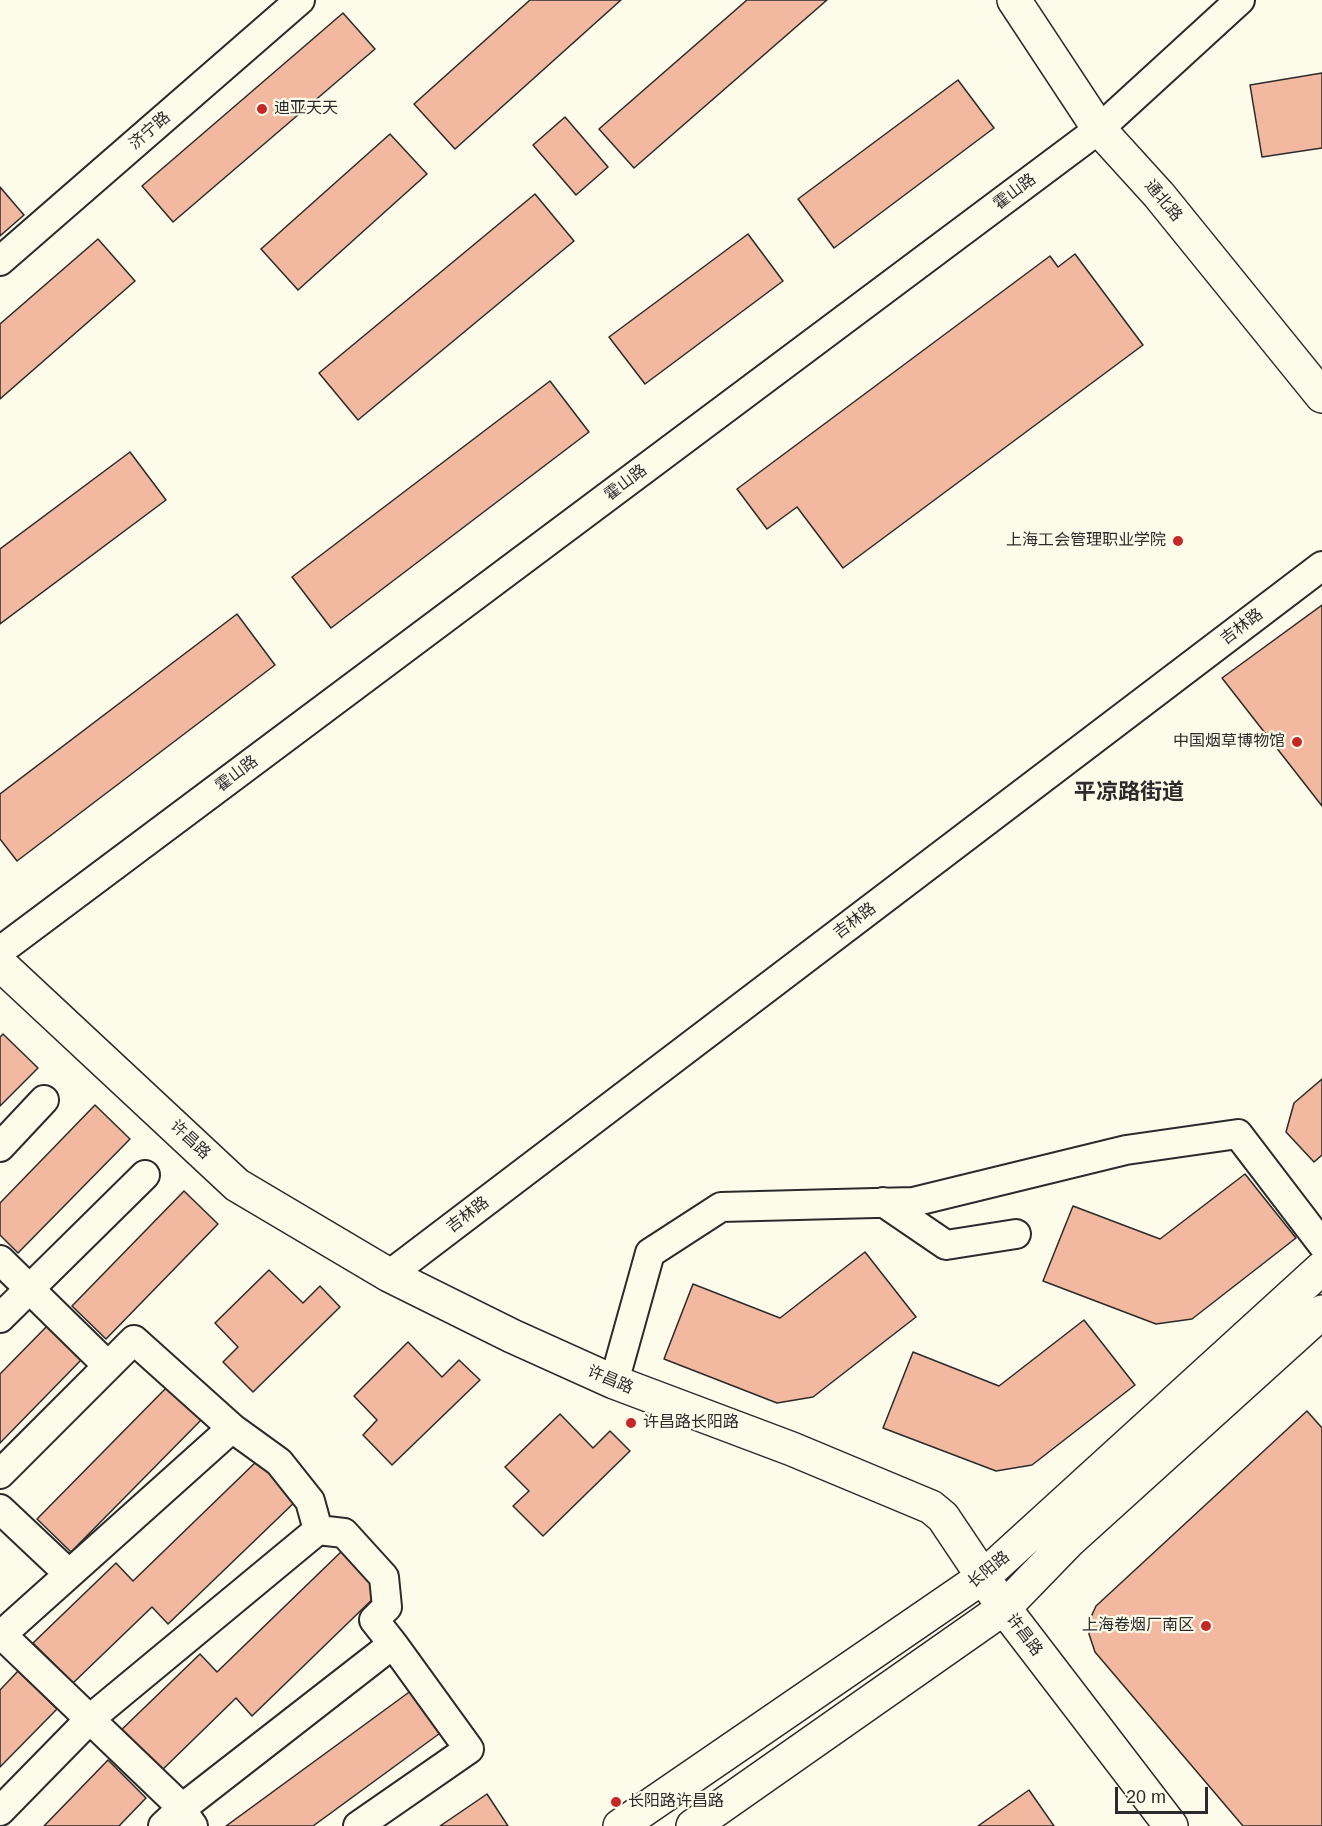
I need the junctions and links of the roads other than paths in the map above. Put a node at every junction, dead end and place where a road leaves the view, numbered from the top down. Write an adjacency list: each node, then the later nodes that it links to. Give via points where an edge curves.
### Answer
1 (300, 0): 5 (street, 济宁路)
2 (1014, 0): 4 (street, 通北路)
3 (1240, 0): 4 (street, 霍山路)
4 (1099, 129): 6 (street, 通北路, via 1159,195); 8 (street, 霍山路)
5 (0, 261)
6 (1322, 396)
7 (1322, 566): 18 (street, 吉林路)
8 (0, 951)
9 (0, 964): 18 (street, 许昌路, via 237,1185)
10 (44, 1100): 11 (street)
11 (0, 1147)
12 (145, 1175): 19 (street)
13 (883, 1202): 14 (street, via 946,1245); 15 (street, via 914,1202 1126,1150 1238,1134); 23 (street, via 721,1207 650,1252)
14 (1016, 1234)
15 (1322, 1244)
16 (0, 1260): 19 (street)
17 (1322, 1268): 29 (street, 长阳路)
18 (389, 1275): 23 (street, 许昌路)
19 (30, 1288): 21 (street); 22 (street)
20 (1322, 1312): 30 (street, via 1069,1541)
21 (0, 1318)
22 (108, 1366): 24 (street, via 134,1340); 25 (street)
23 (614, 1382): 29 (street, 许昌路, via 919,1501 943,1517)
24 (232, 1428): 27 (street, via 279,1462 310,1501); 28 (street)
25 (0, 1474)
26 (0, 1509): 28 (street)
27 (318, 1530): 32 (street, via 344,1533 384,1577 387,1607 374,1620); 33 (street)
28 (69, 1574): 31 (street)
29 (983, 1577): 30 (street, 许昌路); 37 (street, 长阳路)
30 (1004, 1608): 38 (street); 39 (street, 许昌路)
31 (0, 1634): 33 (street)
32 (393, 1644): 35 (street); 36 (street, via 470,1749)
33 (91, 1718): 34 (street); 35 (street)
34 (0, 1811)
35 (179, 1820)
36 (358, 1826)
37 (620, 1826)
38 (693, 1826)
39 (1171, 1826)

